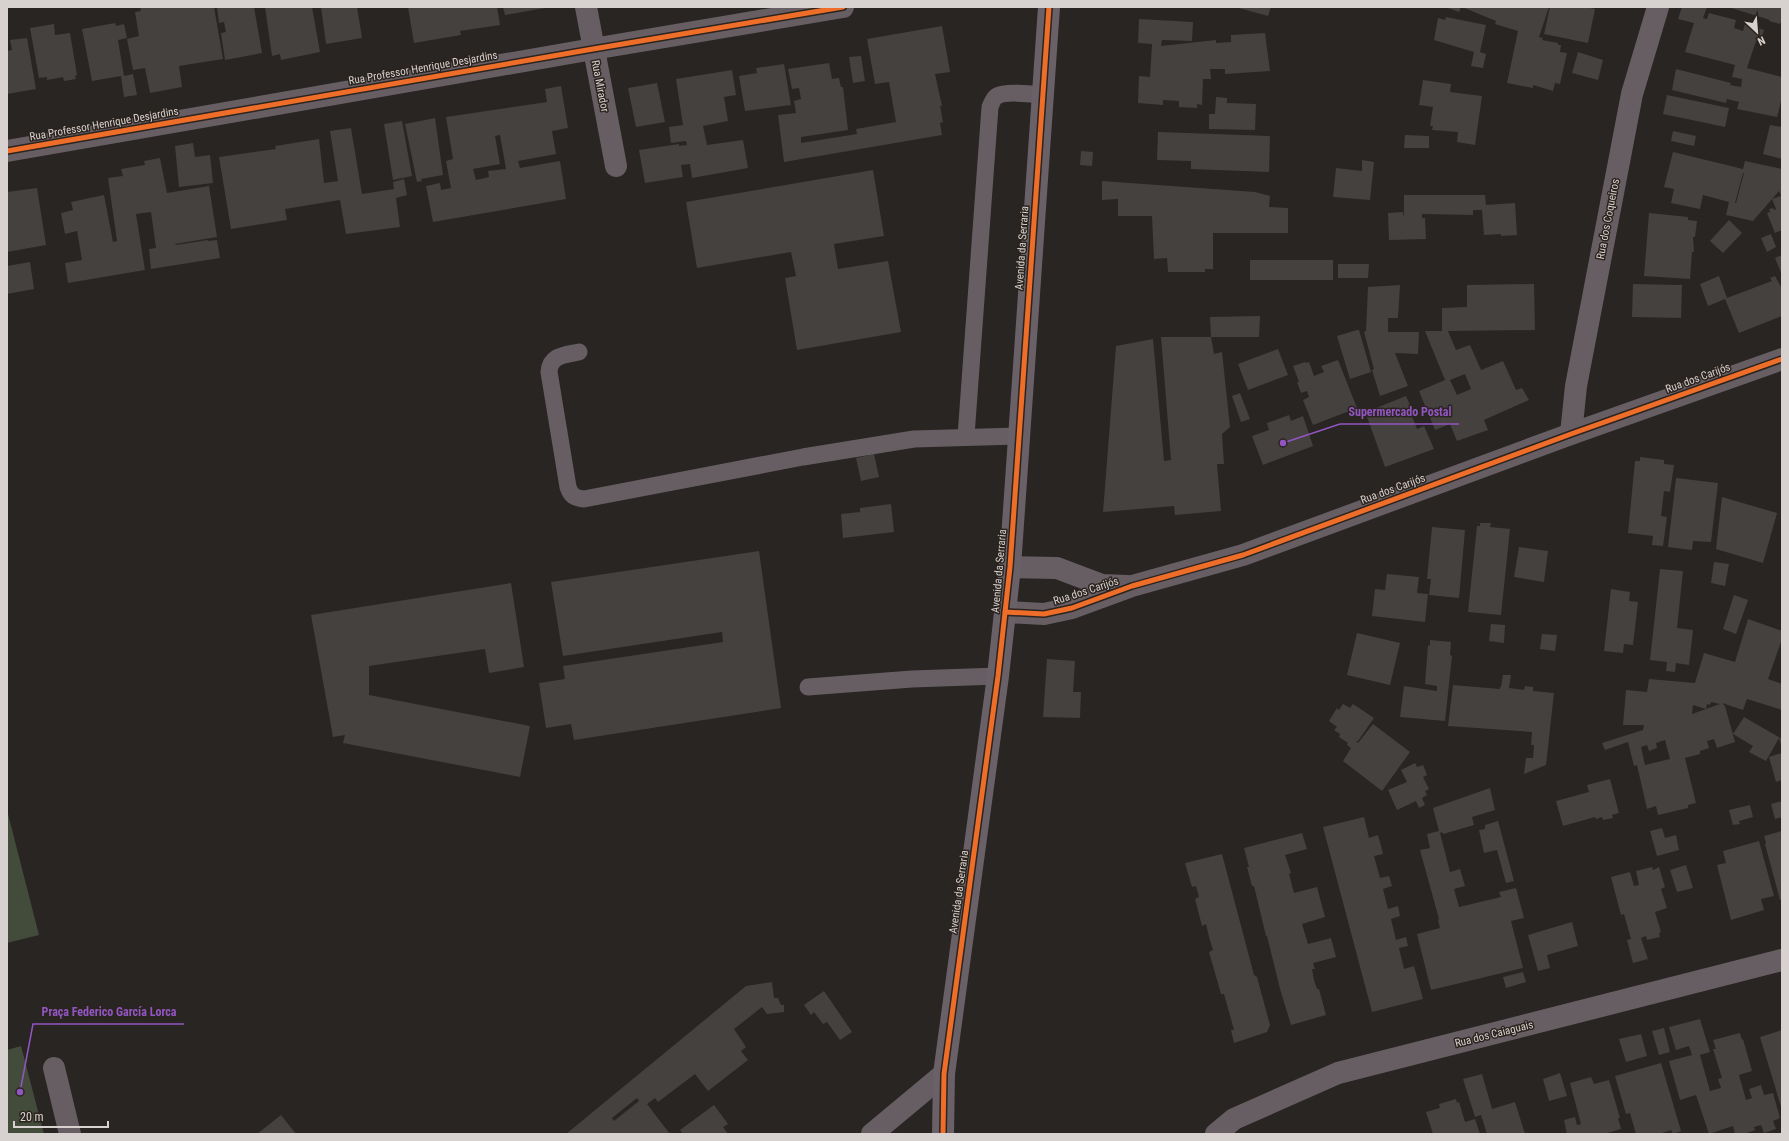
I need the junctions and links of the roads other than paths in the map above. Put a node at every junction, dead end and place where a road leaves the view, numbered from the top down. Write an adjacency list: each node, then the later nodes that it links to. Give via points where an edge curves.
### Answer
1 (586, 7): 5 (street, Rua Mirador)
2 (843, 7): 5 (street, Rua Professor Henrique Desjardins)
3 (1049, 7): 6 (main road, Avenida da Serraria)
4 (1658, 7): 11 (street, Rua dos Coqueiros, via 1632,94 1576,386)
5 (592, 49): 7 (street, Rua Professor Henrique Desjardins); 8 (street, Rua Mirador)
6 (1042, 95): 12 (lane, via 1004,94 992,100 990,107); 13 (main road, Avenida da Serraria)
7 (7, 151)
8 (616, 166)
9 (579, 352): 12 (lane, via 554,359 549,372 568,487 571,494 577,498 584,499 803,457 914,439)
10 (1782, 359): 11 (street, Rua dos Carijós)
11 (1571, 434): 15 (street, Rua dos Carijós, via 1243,555)
12 (966, 436): 13 (lane)
13 (1020, 436): 14 (main road, Avenida da Serraria)
14 (1010, 567): 15 (street, Rua dos Carijós, via 1057,568 1102,584); 16 (main road, Avenida da Serraria)
15 (1132, 586): 16 (street, Rua dos Carijós, via 1072,608 1044,614)
16 (1005, 612): 17 (main road, Avenida da Serraria)
17 (998, 676): 18 (lane); 21 (main road, Avenida da Serraria)
18 (808, 687)
19 (1782, 960): 25 (street, Rua dos Caiaguais, via 1338,1073 1234,1119)
20 (54, 1068): 22 (street)
21 (944, 1074): 23 (street); 24 (main road, Avenida da Serraria)
22 (70, 1134)
23 (872, 1134)
24 (943, 1134)
25 (1216, 1134)

